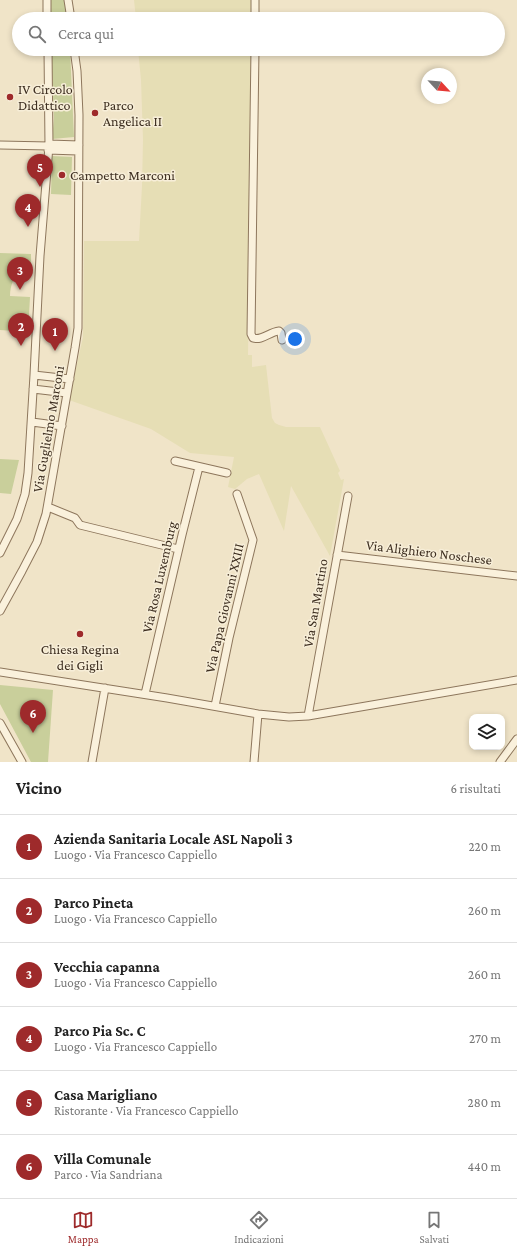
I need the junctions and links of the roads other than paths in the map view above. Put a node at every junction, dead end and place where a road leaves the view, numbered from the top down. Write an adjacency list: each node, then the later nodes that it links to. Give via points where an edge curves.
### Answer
1 (47, 0): 4 (street)
2 (68, 0): 5 (street)
3 (255, 0): 6 (street)
4 (47, 12)
5 (70, 12)
6 (255, 12)
7 (48, 56): 11 (street)
8 (75, 56): 12 (street, Via Guglielmo Marconi)
9 (255, 56): 13 (street, via 251,334 253,338 259,339 278,331)
10 (0, 145): 11 (street)
11 (49, 147): 12 (street); 14 (street)
12 (78, 148): 15 (street, Via Guglielmo Marconi, via 78,328)
13 (282, 340)
14 (34, 375): 15 (street); 16 (street)
15 (70, 379): 17 (street, Via Guglielmo Marconi)
16 (33, 389): 17 (street); 18 (street)
17 (68, 393): 19 (street, Via Guglielmo Marconi)
18 (32, 422): 19 (street); 27 (street, via 25,494 17,519)
19 (62, 426): 25 (street, Via Guglielmo Marconi)
20 (175, 461): 21 (street)
21 (199, 467): 22 (street); 26 (street, Via Rosa Luxemburg)
22 (227, 473)
23 (237, 494): 35 (street, Via Papa Giovanni XXIII, via 254,540)
24 (348, 496): 28 (street, Via San Martino)
25 (48, 507): 26 (street, via 75,518 80,525); 30 (street, Via Guglielmo Marconi, via 37,542)
26 (178, 549): 34 (street, Via Rosa Luxemburg)
27 (0, 553)
28 (337, 555): 29 (street, Via Alighiero Noschese); 37 (street, Via San Martino)
29 (517, 576)
30 (0, 611)
31 (0, 672): 33 (street)
32 (517, 680): 37 (street)
33 (105, 688): 34 (street); 41 (street)
34 (145, 694): 35 (street)
35 (214, 706): 36 (street)
36 (258, 714): 37 (street); 42 (street)
37 (308, 716)
38 (0, 723): 40 (street)
39 (517, 739): 43 (street)
40 (22, 762)
41 (92, 762)
42 (254, 762)
43 (500, 762)

